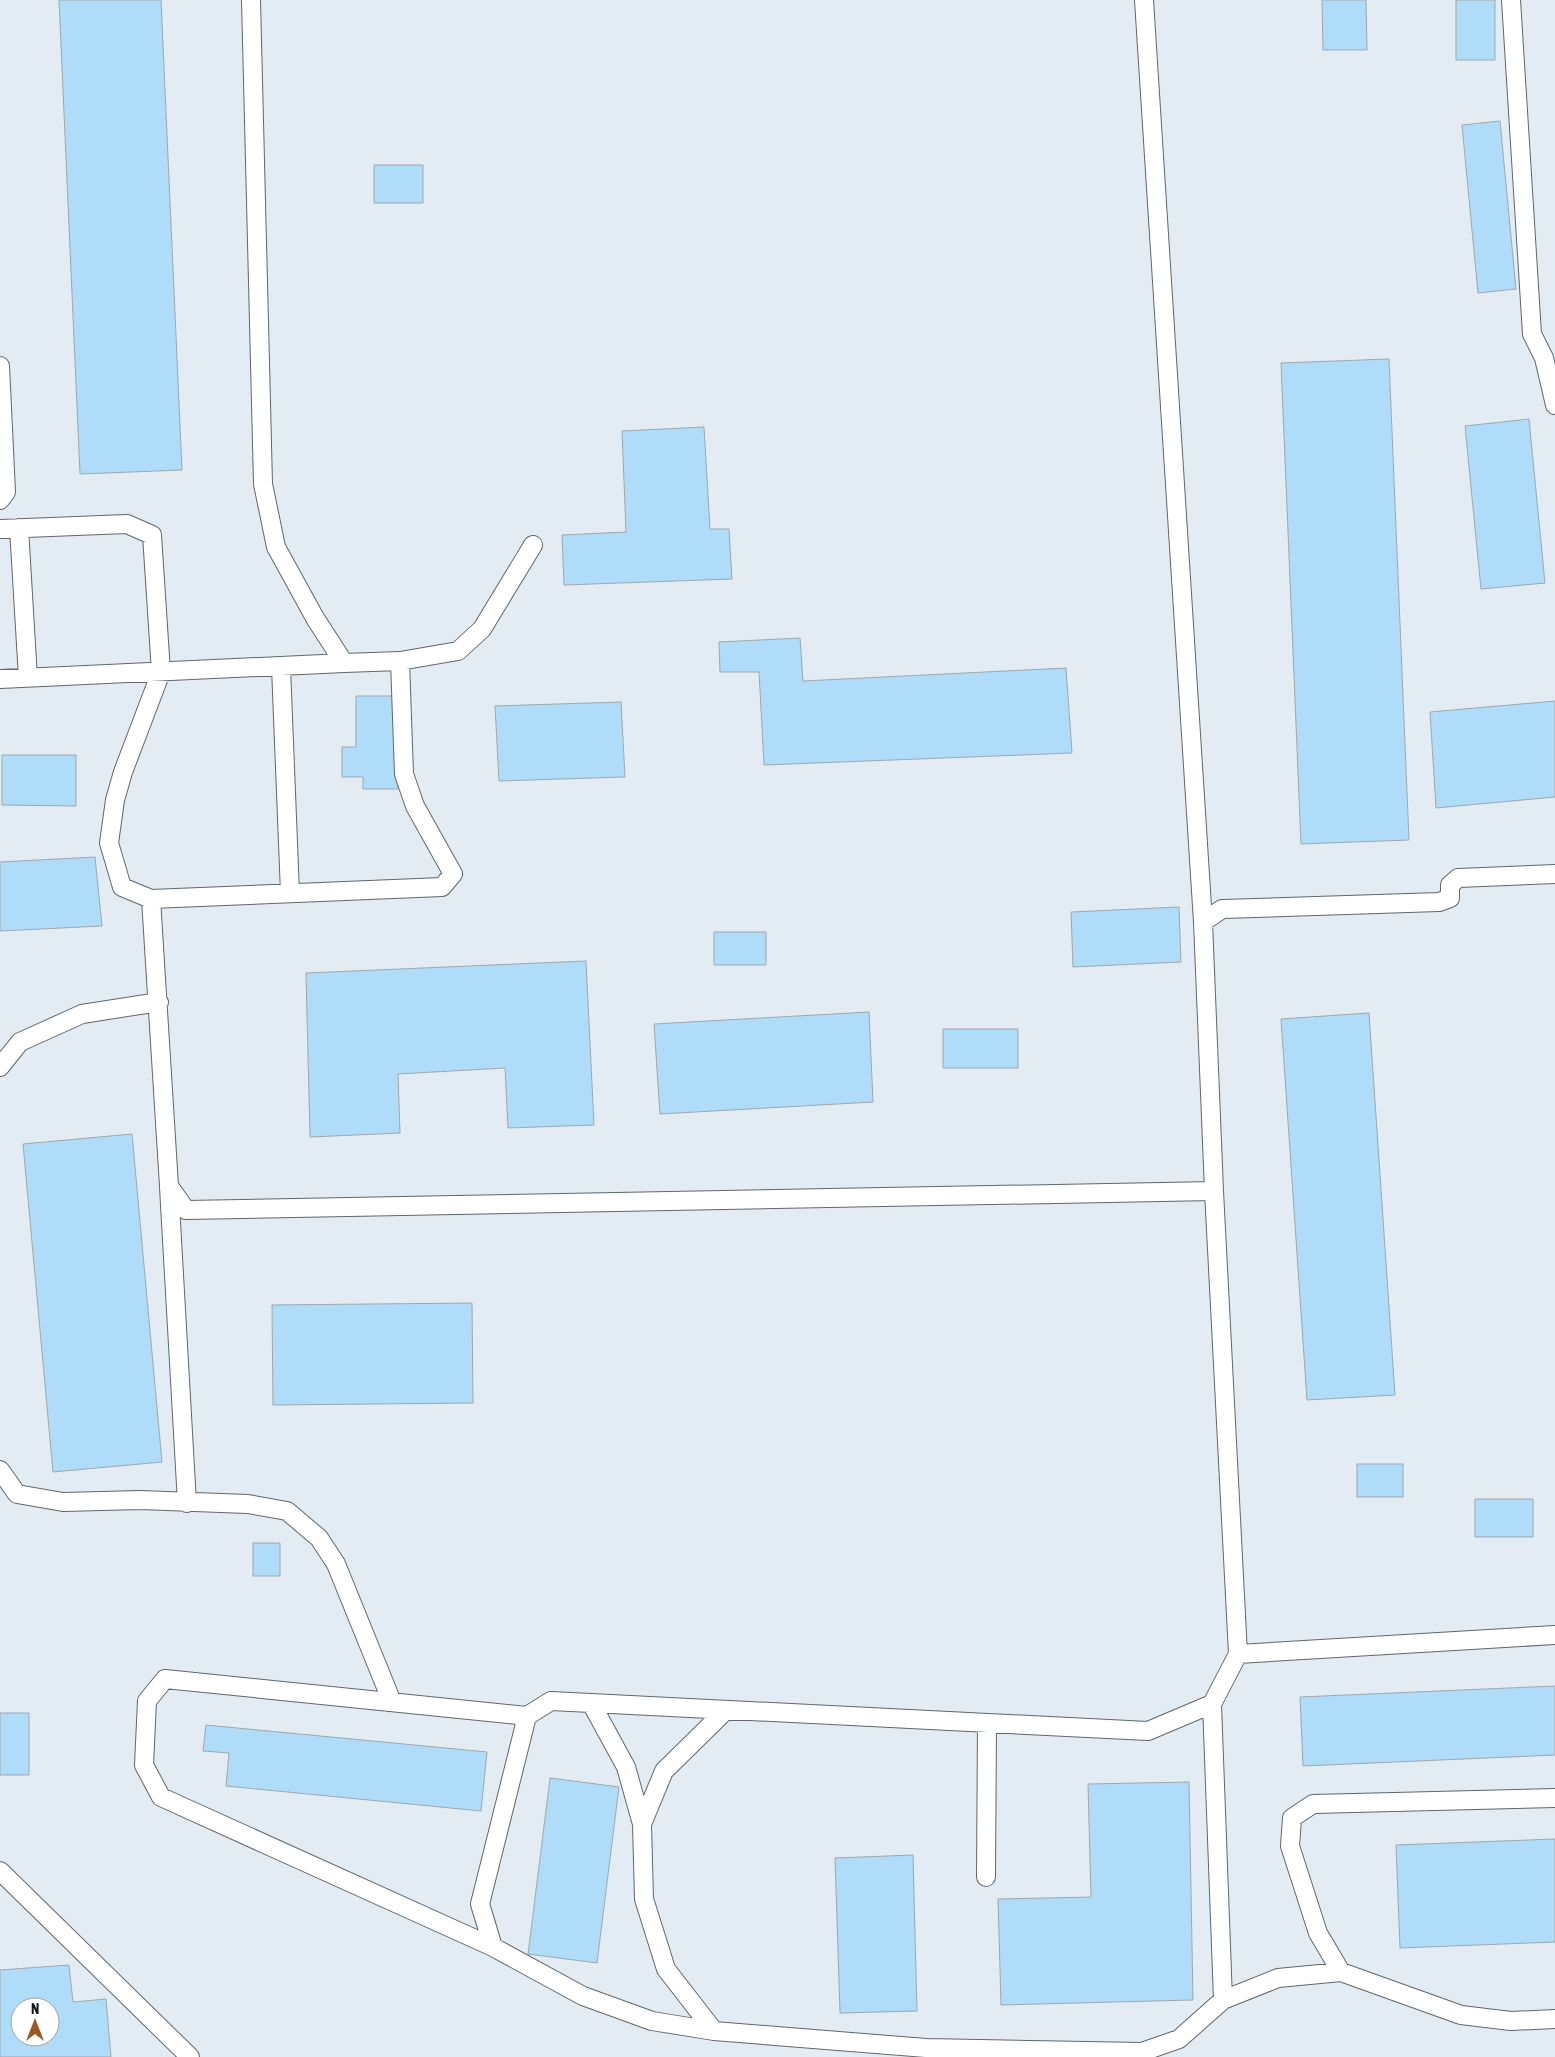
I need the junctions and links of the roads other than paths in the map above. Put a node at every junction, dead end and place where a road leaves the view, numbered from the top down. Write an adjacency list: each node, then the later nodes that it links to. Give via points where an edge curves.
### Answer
1 (251, 0): 11 (lane, via 263,484 276,547)
2 (1144, 0): 19 (lane)
3 (1510, 0): 5 (lane, via 1532,334 1544,358)
4 (0, 366): 6 (lane, via 6,492)
5 (1555, 405)
6 (0, 500)
7 (19, 528): 8 (lane); 13 (lane, via 127,524 152,535); 14 (lane)
8 (0, 529)
9 (533, 545): 10 (lane, via 482,629 458,651)
10 (400, 661): 11 (lane); 17 (lane, via 404,774 415,806 452,874 442,887)
11 (344, 663): 12 (lane)
12 (280, 667): 13 (lane); 17 (lane)
13 (161, 672): 14 (lane); 18 (lane, via 123,772 109,843 122,887)
14 (28, 678): 15 (lane)
15 (0, 679)
16 (1555, 874): 19 (lane, via 1458,878 1450,885 1450,898 1439,902 1222,909)
17 (290, 893): 18 (lane)
18 (151, 899): 20 (lane)
19 (1203, 922): 23 (lane)
20 (159, 1002): 21 (lane, via 82,1014 20,1042); 22 (lane)
21 (0, 1067)
22 (169, 1186): 23 (lane, via 186,1210); 25 (lane)
23 (1214, 1191): 27 (lane)
24 (0, 1470): 25 (lane, via 17,1494 63,1502 140,1500)
25 (187, 1503): 28 (lane, via 248,1504 287,1512 319,1538 336,1564)
26 (1555, 1635): 27 (lane)
27 (1238, 1654): 30 (lane)
28 (392, 1702): 32 (lane); 38 (lane, via 165,1679 147,1702 144,1765 161,1797)
29 (591, 1703): 31 (lane); 32 (lane, via 551,1702); 35 (lane, via 626,1767)
30 (1212, 1704): 33 (lane, via 1148,1731); 40 (lane)
31 (726, 1710): 33 (lane); 35 (lane, via 664,1771)
32 (528, 1716): 38 (lane, via 480,1904)
33 (987, 1722): 37 (lane)
34 (1555, 1798): 39 (lane, via 1313,1804 1292,1818 1290,1846 1318,1933)
35 (642, 1824): 42 (lane, via 644,1899 666,1969)
36 (0, 1870): 43 (lane)
37 (986, 1878)
38 (493, 1947): 42 (lane, via 583,1996 652,2021)
39 (1341, 1972): 40 (lane, via 1278,1978); 41 (lane, via 1461,2015 1512,2021)
40 (1223, 2000): 42 (lane, via 1179,2039 1142,2052 926,2048)
41 (1555, 2019)
42 (714, 2031)
43 (190, 2057)

